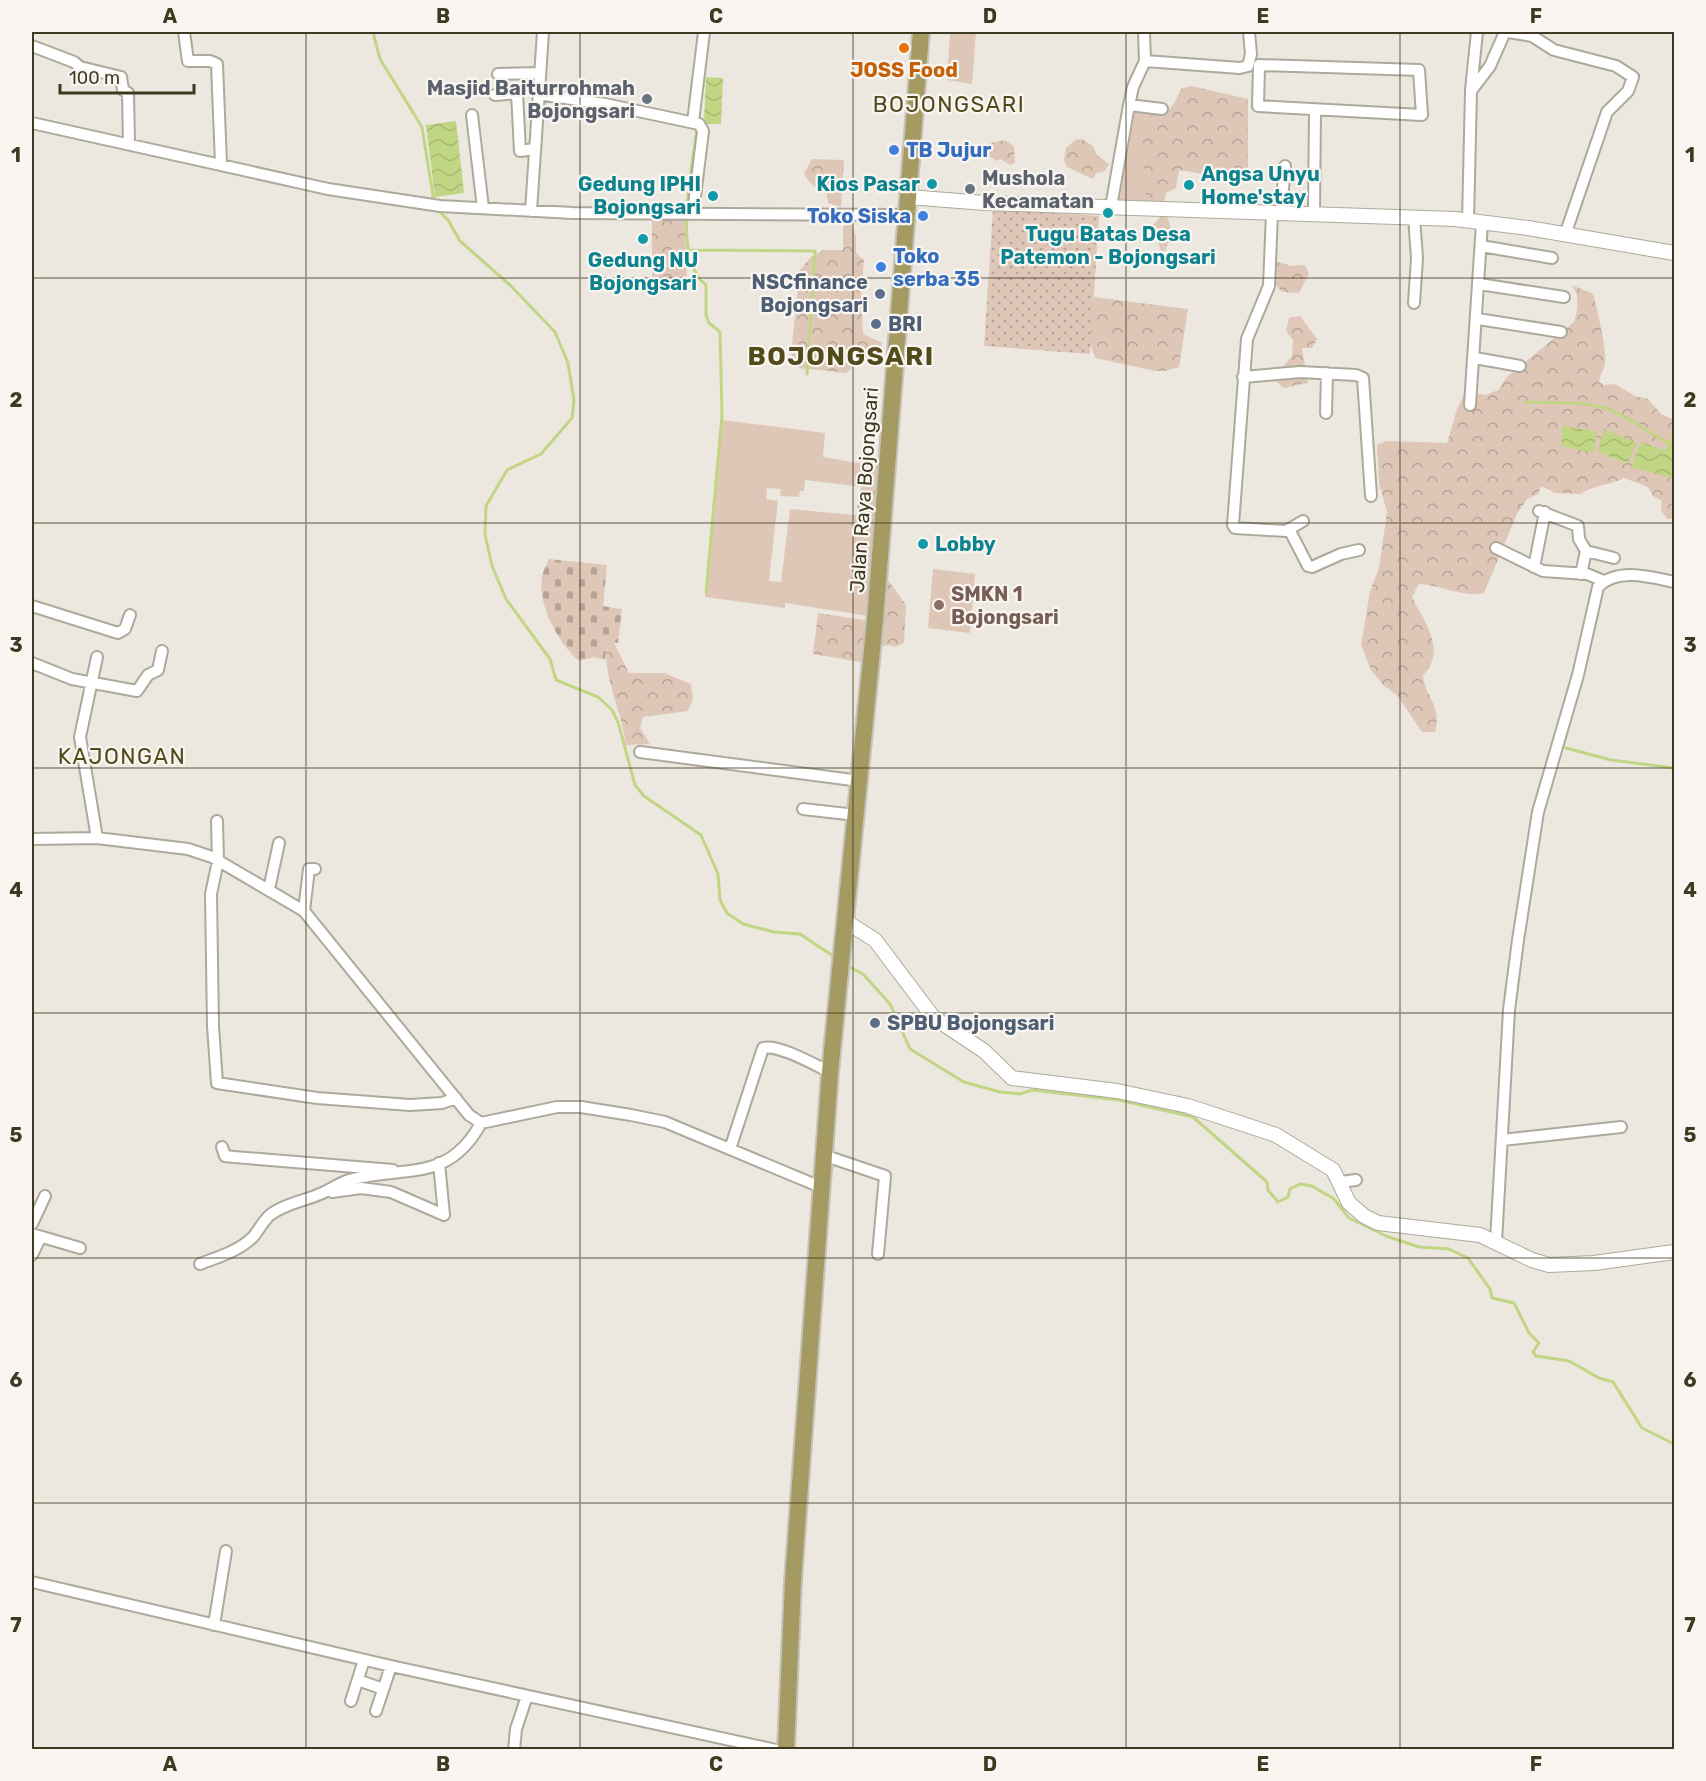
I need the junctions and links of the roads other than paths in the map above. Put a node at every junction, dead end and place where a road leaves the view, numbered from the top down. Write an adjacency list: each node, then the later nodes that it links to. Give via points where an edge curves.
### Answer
1 (184, 32): 24 (street, via 188,62 217,64)
2 (543, 32): 11 (street)
3 (704, 32): 21 (street)
4 (921, 32): 26 (main road, Jalan Raya Bojongsari)
5 (1144, 32): 10 (street)
6 (1249, 32): 10 (street, via 1248,66)
7 (1477, 32): 13 (street)
8 (1507, 32): 13 (street); 37 (street, via 1532,36 1554,50 1616,66 1633,77 1628,91 1607,112)
9 (32, 46): 22 (street, via 80,68 121,77 123,90 128,93)
10 (1145, 61): 16 (street)
11 (539, 73): 12 (street); 14 (street)
12 (498, 74)
13 (1472, 91): 35 (street)
14 (538, 94): 21 (street); 23 (street)
15 (495, 95): 23 (street, via 517,93 520,151)
16 (1129, 105): 17 (street); 27 (street)
17 (1162, 109)
18 (1315, 110): 18 (street, via 1422,115 1419,70 1258,65 1258,106); 32 (street)
19 (472, 115): 28 (street)
20 (32, 123): 22 (street)
21 (696, 123): 31 (street, via 703,131)
22 (129, 144): 24 (street)
23 (534, 149): 29 (street)
24 (221, 164): 28 (street, via 328,189)
25 (1285, 166): 30 (street)
26 (908, 197): 27 (street); 33 (main road, Jalan Raya Bojongsari)
27 (1111, 207): 30 (street)
28 (483, 208): 29 (street)
29 (531, 211): 31 (street)
30 (1276, 212): 32 (street); 49 (street, via 1269,286 1247,339)
31 (689, 213): 33 (street)
32 (1314, 213): 34 (street)
33 (907, 215): 70 (main road, Jalan Raya Bojongsari)
34 (1414, 217): 35 (street); 43 (street)
35 (1467, 221): 36 (street)
36 (1482, 223): 37 (street); 38 (street)
37 (1565, 235): 39 (street)
38 (1481, 246): 40 (street); 41 (street)
39 (1674, 254)
40 (1552, 258)
41 (1479, 284): 42 (street); 44 (street)
42 (1564, 297)
43 (1414, 303)
44 (1478, 320): 45 (street); 46 (street)
45 (1561, 332)
46 (1475, 358): 47 (street); 50 (street)
47 (1520, 366)
48 (1326, 373): 49 (street); 51 (street); 52 (street, via 1364,378)
49 (1243, 377): 54 (street, via 1233,525)
50 (1470, 405)
51 (1326, 413)
52 (1371, 496)
53 (1303, 521): 54 (street)
54 (1289, 529): 56 (street, via 1308,566)
55 (1496, 548): 59 (street)
56 (1359, 550)
57 (1586, 551): 58 (street); 59 (street, via 1579,539 1578,526 1542,512); 60 (street)
58 (1614, 558)
59 (1534, 567): 60 (street, via 1549,573)
60 (1581, 574): 61 (street)
61 (1604, 580): 62 (street, via 1619,576); 86 (street, via 1598,587 1578,675 1538,812 1509,1010)
62 (1674, 582)
63 (32, 606): 64 (street, via 118,633 126,629)
64 (130, 615)
65 (162, 651): 68 (street, via 158,670 148,675 137,691)
66 (97, 657): 68 (street)
67 (32, 663): 68 (street)
68 (91, 682): 74 (street, via 80,737)
69 (640, 752): 70 (street)
70 (860, 782): 72 (main road, Jalan Raya Bojongsari)
71 (803, 809): 72 (street)
72 (856, 815): 81 (main road, Jalan Raya Bojongsari)
73 (216, 820): 77 (street)
74 (97, 838): 75 (street); 77 (street, via 165,844)
75 (32, 839)
76 (279, 843): 79 (street)
77 (218, 861): 79 (street); 83 (street, via 211,894 217,1083 317,1098 410,1105)
78 (315, 869): 80 (street, via 309,869)
79 (269, 890): 80 (street)
80 (304, 911): 83 (street)
81 (845, 921): 82 (main road, Jalan Raya Bojongsari); 97 (street, via 874,940 933,1017 984,1051 1012,1078 1117,1091 1188,1106 1283,1138 1347,1181 1349,1203 1378,1223 1463,1232)
82 (830, 1072): 88 (street, via 791,1054 763,1048); 89 (main road, Jalan Raya Bojongsari)
83 (456, 1098): 84 (street)
84 (481, 1123): 88 (street, via 545,1109 581,1107 665,1122); 90 (street, via 454,1156)
85 (1622, 1127): 86 (street)
86 (1502, 1140): 97 (street)
87 (222, 1147): 91 (street, via 225,1156)
88 (730, 1149): 92 (street)
89 (826, 1156): 92 (main road, Jalan Raya Bojongsari); 100 (street, via 885,1176)
90 (439, 1163): 91 (street); 93 (street, via 444,1215 383,1191 361,1188)
91 (408, 1173): 93 (street, via 349,1180)
92 (823, 1188): 115 (main road, Jalan Raya Bojongsari, via 793,1581)
93 (320, 1194): 102 (street, via 272,1214 241,1247)
94 (45, 1196): 95 (street)
95 (32, 1224)
96 (36, 1236): 98 (street); 101 (street)
97 (1496, 1242): 99 (street, via 1549,1265)
98 (80, 1248)
99 (1674, 1252)
100 (878, 1254)
101 (32, 1255)
102 (200, 1264)
103 (226, 1551): 105 (street)
104 (32, 1582): 105 (street)
105 (214, 1625): 106 (street)
106 (364, 1660): 107 (street); 108 (street)
107 (391, 1666): 109 (street); 110 (street)
108 (358, 1680): 109 (street); 111 (street)
109 (383, 1689): 112 (street)
110 (527, 1696): 113 (street); 114 (street)
111 (351, 1701)
112 (376, 1711)
113 (514, 1749)
114 (776, 1749)
115 (786, 1749)

